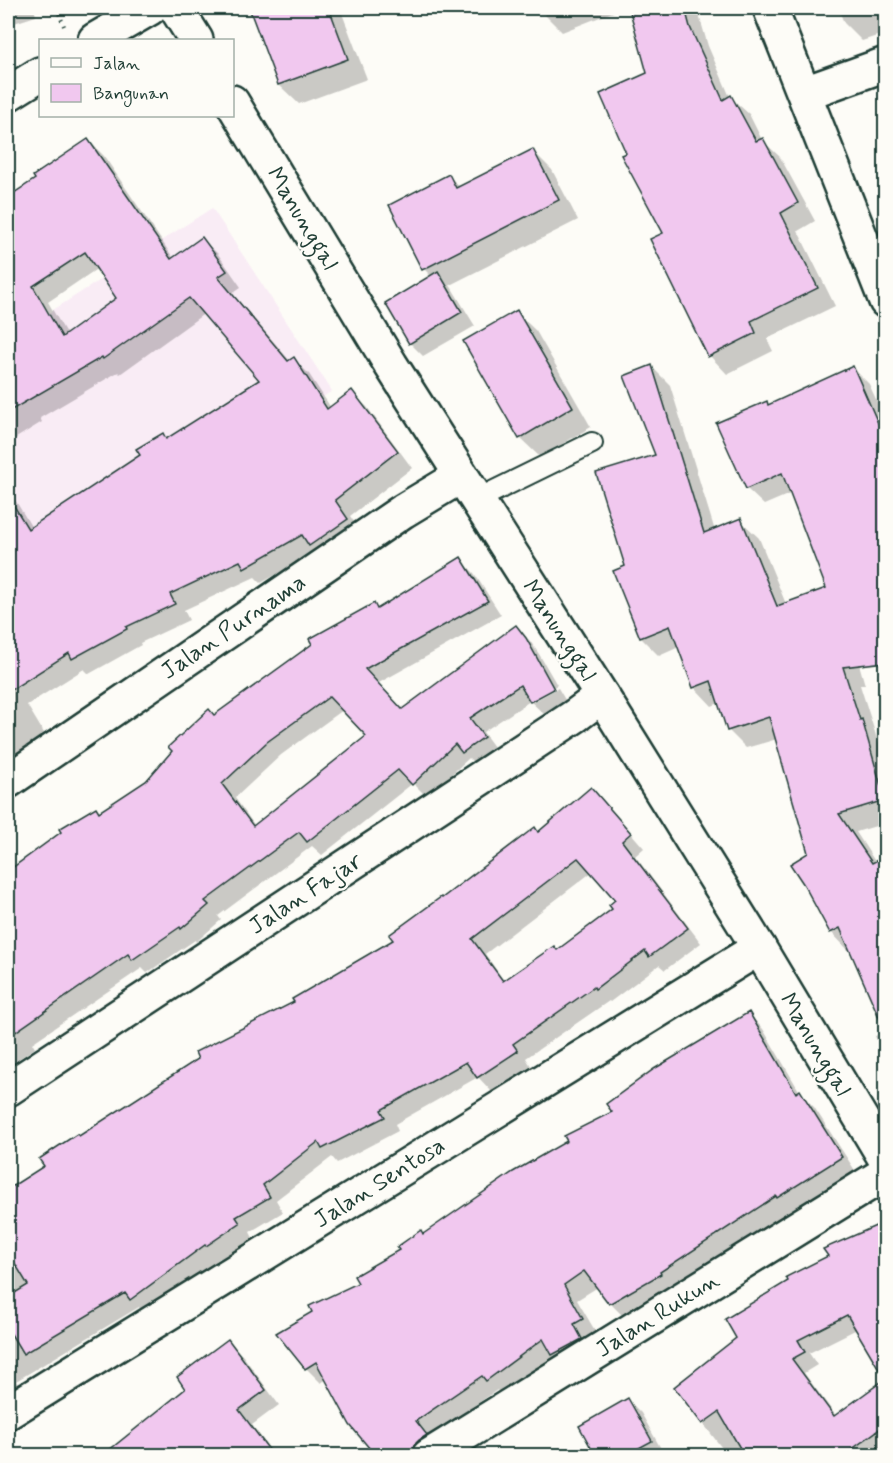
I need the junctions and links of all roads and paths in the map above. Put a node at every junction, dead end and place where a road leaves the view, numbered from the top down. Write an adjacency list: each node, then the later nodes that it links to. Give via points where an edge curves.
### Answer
1 (57, 8): 5 (path)
2 (150, 8): 5 (street)
3 (176, 8): 6 (street)
4 (770, 8): 9 (street)
5 (80, 35)
6 (194, 39)
7 (885, 64): 9 (street)
8 (39, 75): 10 (street)
9 (805, 93): 12 (street)
10 (8, 94)
11 (234, 105): 14 (street, Manunggal)
12 (885, 301)
13 (592, 443): 14 (lane)
14 (469, 488): 15 (street, Manunggal); 16 (street, Jalan Purnama, via 402,511)
15 (602, 696): 17 (street, Manunggal); 18 (street, Jalan Fajar)
16 (8, 780)
17 (755, 950): 19 (street, Manunggal); 21 (street, Jalan Sentosa)
18 (8, 1089)
19 (885, 1160)
20 (885, 1173): 22 (street, Jalan Rukun)
21 (8, 1412)
22 (429, 1455)

